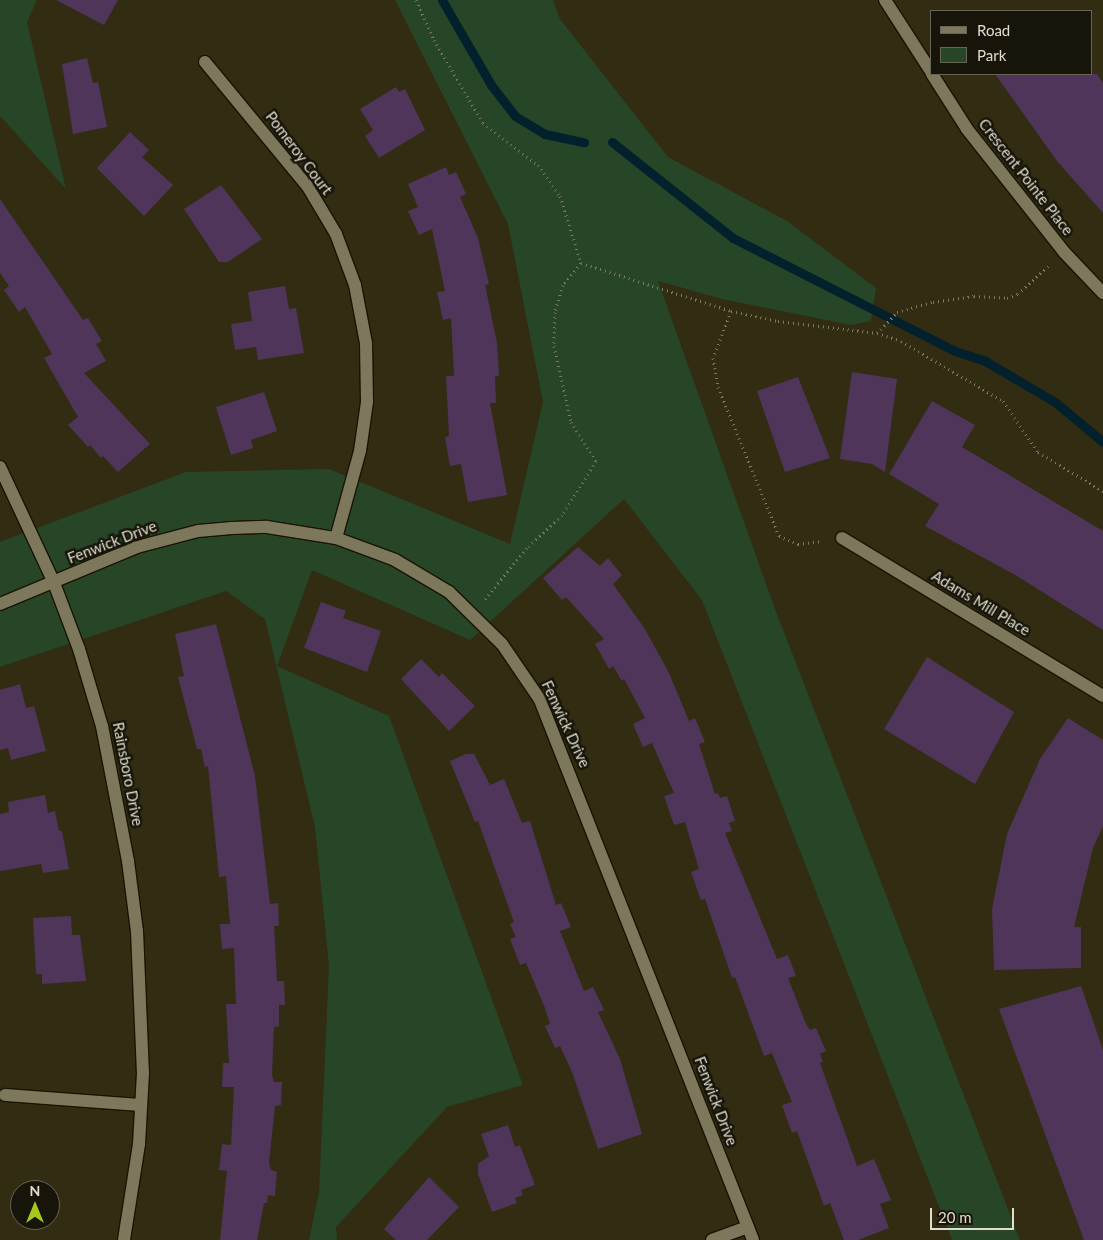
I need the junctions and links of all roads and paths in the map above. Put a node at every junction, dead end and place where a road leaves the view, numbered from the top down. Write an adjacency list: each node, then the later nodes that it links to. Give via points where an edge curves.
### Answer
1 (416, 0): 7 (path, via 434,40 483,123 538,164 560,196)
2 (885, 0): 4 (street, Crescent Pointe Place)
3 (205, 62): 13 (street, Pomeroy Court, via 308,187 336,234 355,284 366,343 367,402 360,451)
4 (930, 71)
5 (933, 75): 6 (street, Crescent Pointe Place, via 967,129)
6 (1064, 252): 8 (street, Crescent Pointe Place); 10 (path, via 1018,294 1007,298 956,298 897,312)
7 (581, 263): 9 (path); 17 (path, via 563,284 555,312 554,346 571,422 596,461 562,515 527,548)
8 (1103, 293)
9 (731, 312): 10 (path); 14 (path, via 713,358 718,387 779,536 798,544)
10 (877, 333): 12 (path, via 919,351 1003,401 1038,452)
11 (0, 467): 15 (street, Rainsboro Drive)
12 (1103, 491)
13 (336, 538): 15 (street, Fenwick Drive, via 267,527 198,531 138,547); 17 (street, Fenwick Drive, via 373,550 422,574)
14 (842, 538): 18 (street, Adams Mill Place)
15 (54, 583): 16 (street, Fenwick Drive); 20 (street, Rainsboro Drive, via 80,649 102,726 128,861 142,1002)
16 (0, 604)
17 (473, 614): 21 (street, Fenwick Drive, via 523,671 556,735)
18 (1103, 696)
19 (5, 1095): 20 (street)
20 (141, 1105): 22 (street, Rainsboro Drive, via 133,1194)
21 (748, 1227): 23 (street); 24 (street, Fenwick Drive)
22 (124, 1240)
23 (712, 1240)
24 (753, 1240)

